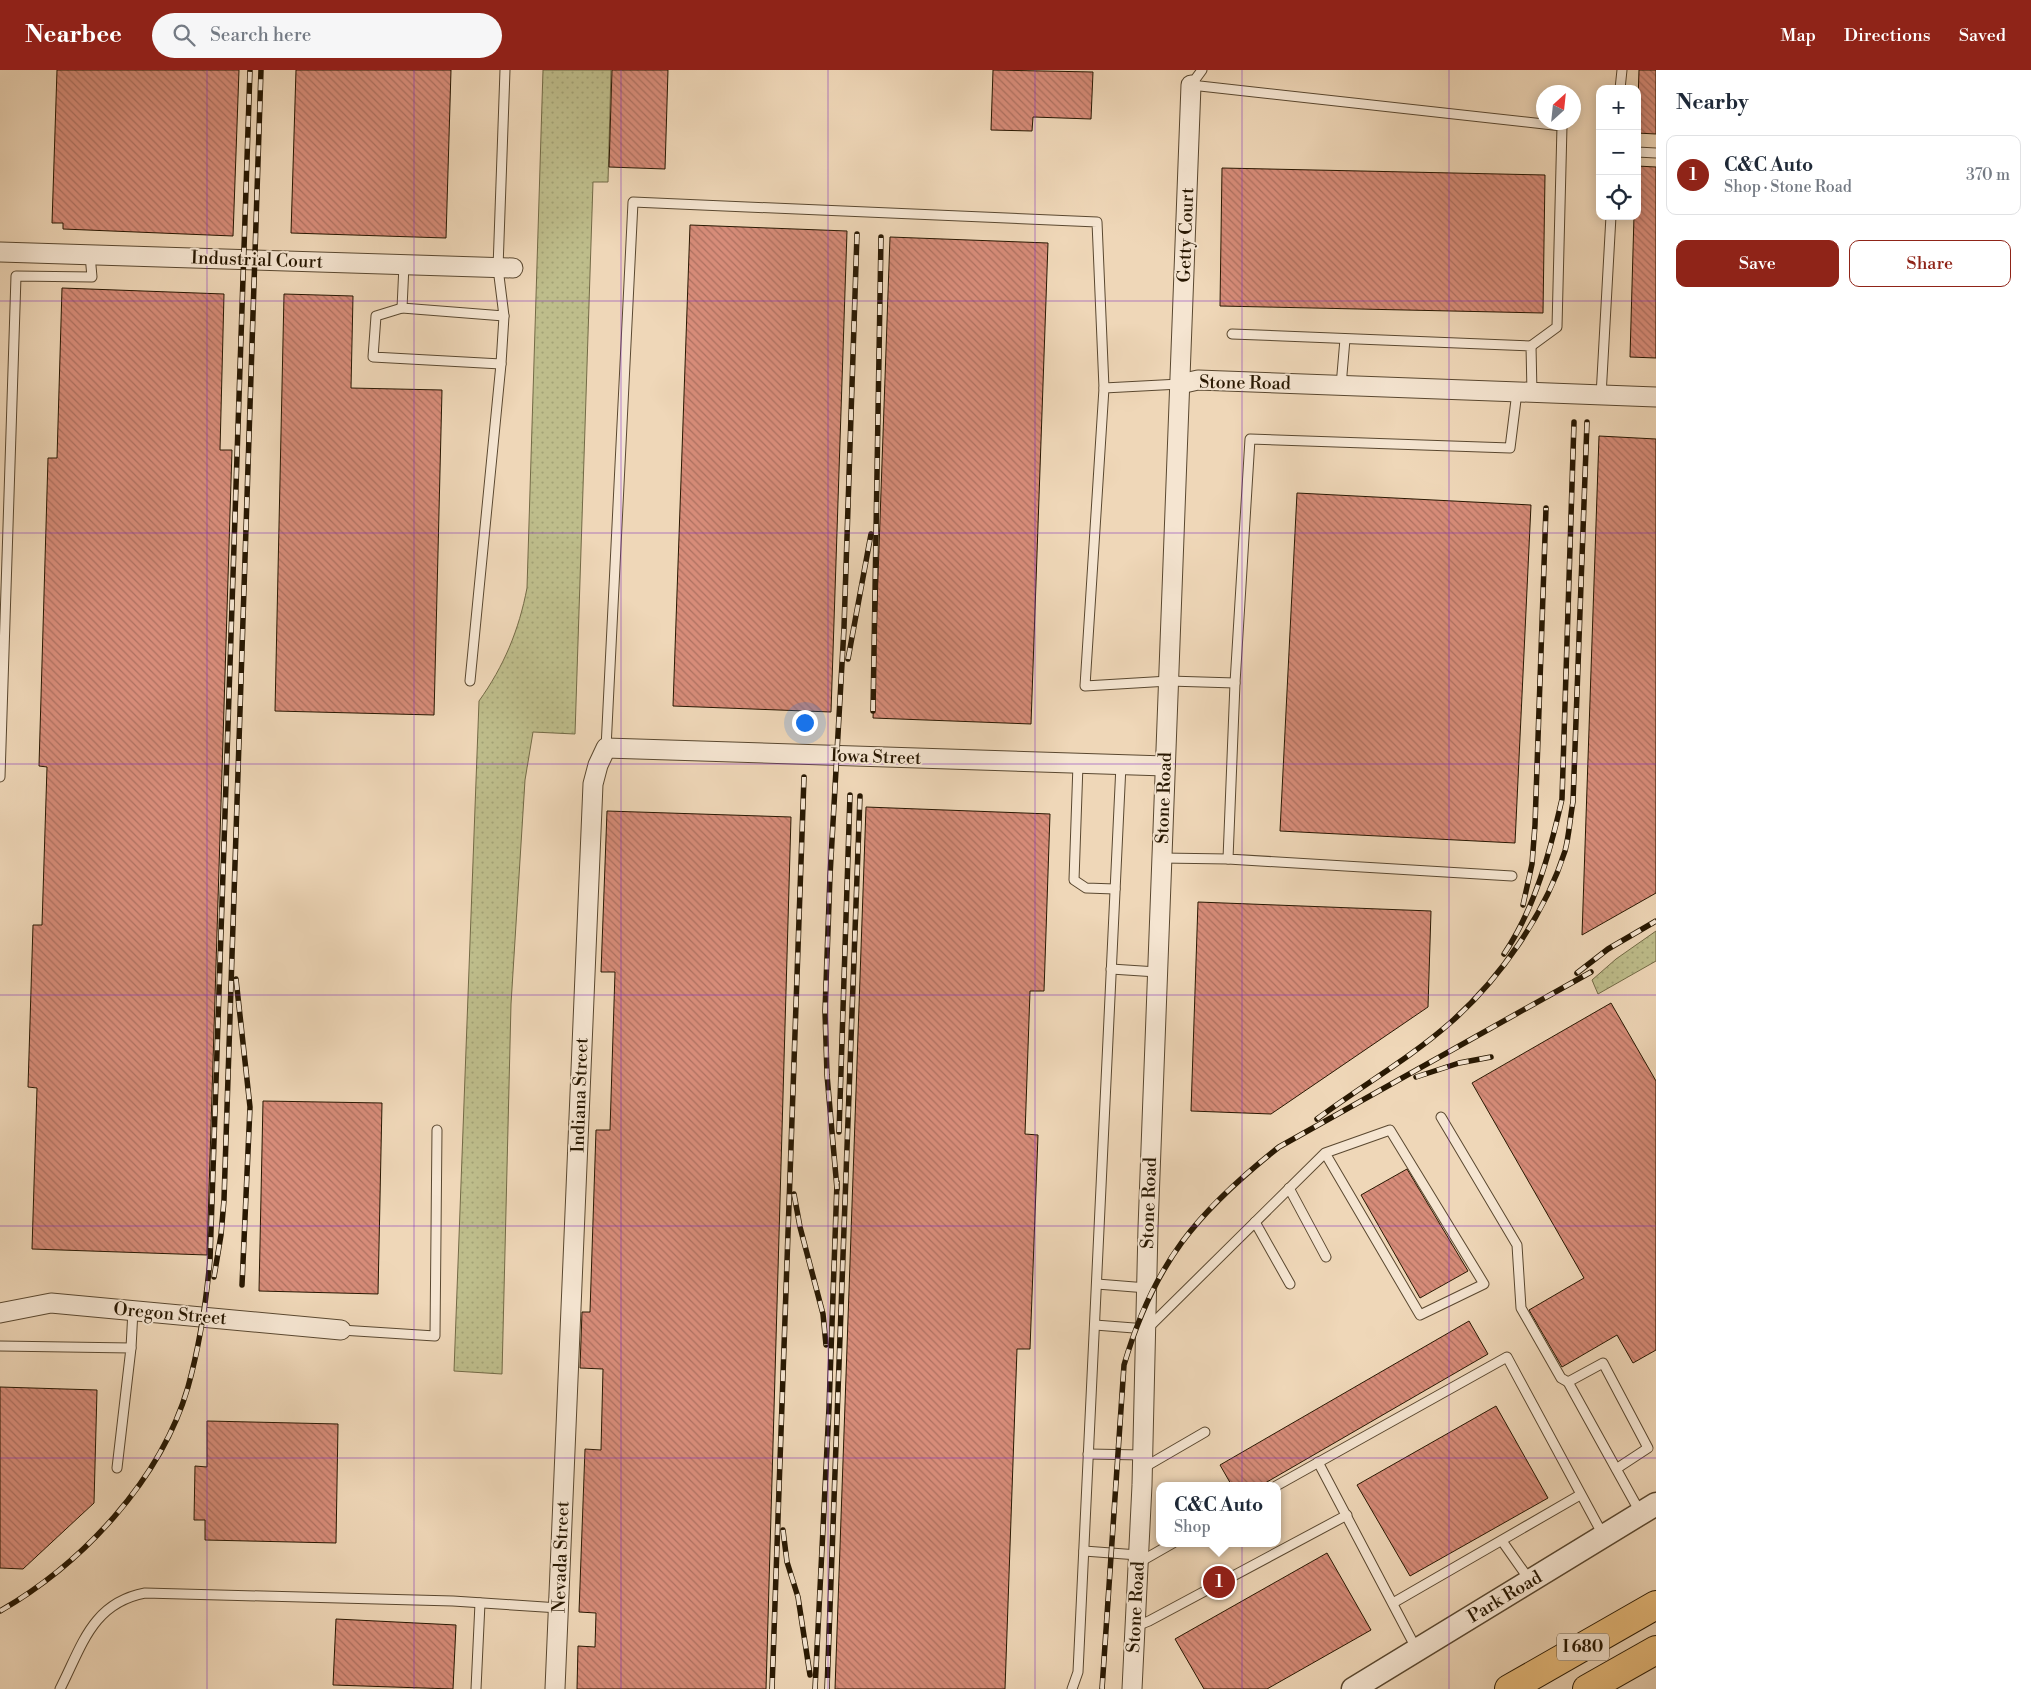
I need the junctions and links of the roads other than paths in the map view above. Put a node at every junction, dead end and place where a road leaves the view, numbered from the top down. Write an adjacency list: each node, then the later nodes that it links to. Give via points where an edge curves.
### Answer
1 (505, 70): 11 (lane)
2 (1622, 70): 4 (lane)
3 (1197, 78): 16 (lane, via 1562,126 1557,327); 18 (street, Getty Court)
4 (1620, 85)
5 (1641, 152): 6 (lane)
6 (1656, 153)
7 (1611, 220): 22 (lane)
8 (0, 252): 9 (street, Industrial Court)
9 (90, 255): 10 (street, Industrial Court); 31 (lane, via 92,277 16,276)
10 (404, 265): 11 (street, Industrial Court); 12 (lane)
11 (506, 268): 13 (lane)
12 (402, 308): 13 (lane); 17 (lane, via 376,316 373,357)
13 (504, 316): 17 (lane)
14 (1232, 334): 15 (lane)
15 (1345, 339): 16 (lane); 19 (lane)
16 (1531, 346): 21 (lane)
17 (501, 364): 24 (lane)
18 (1180, 384): 19 (street, Stone Road, via 1198,380); 20 (lane); 25 (street, Stone Road)
19 (1341, 386): 21 (street, Stone Road)
20 (1104, 388): 25 (lane, via 1085,686); 27 (lane, via 1097,222 633,202)
21 (1524, 393): 22 (street, Stone Road); 26 (lane, via 1510,448 1250,439)
22 (1601, 396): 23 (street, Stone Road)
23 (1656, 397)
24 (470, 681)
25 (1169, 681): 26 (lane); 30 (street, Stone Road)
26 (1235, 683): 33 (lane)
27 (602, 757): 28 (street, Iowa Street); 55 (street, Indiana Street, via 593,784)
28 (1078, 764): 29 (street, Iowa Street); 35 (lane, via 1074,880 1086,888)
29 (1121, 765): 30 (street, Iowa Street); 35 (lane)
30 (1165, 766): 32 (street, Stone Road)
31 (0, 776)
32 (1162, 858): 33 (lane); 37 (street, Stone Road)
33 (1228, 859): 34 (lane)
34 (1512, 876)
35 (1115, 889): 36 (lane)
36 (1112, 969): 37 (lane); 44 (lane)
37 (1157, 972): 46 (street, Stone Road)
38 (1441, 1117): 54 (lane, via 1517,1245 1521,1308 1561,1378)
39 (437, 1130): 51 (lane, via 435,1336)
40 (1325, 1153): 40 (lane, via 1390,1130 1484,1284 1420,1316); 41 (lane)
41 (1289, 1188): 42 (lane); 43 (lane)
42 (1255, 1222): 45 (lane); 50 (lane)
43 (1326, 1257)
44 (1097, 1284): 46 (lane); 49 (lane)
45 (1290, 1284)
46 (1147, 1288): 50 (street, Stone Road)
47 (132, 1310): 48 (street, Oregon Street, via 50,1303); 51 (street, Oregon Street); 53 (lane)
48 (0, 1313)
49 (1095, 1325): 50 (lane); 57 (lane)
50 (1147, 1329): 58 (street, Stone Road)
51 (341, 1330)
52 (0, 1346): 53 (lane)
53 (131, 1348): 60 (lane)
54 (1568, 1382): 61 (lane); 61 (lane, via 1603,1363 1648,1448)
55 (566, 1426): 75 (street, Nevada Street)
56 (1205, 1432): 58 (lane)
57 (1088, 1454): 58 (lane); 69 (lane)
58 (1143, 1462): 70 (street, Stone Road)
59 (1318, 1462): 62 (lane); 63 (lane, via 1507,1357); 65 (lane)
60 (117, 1468)
61 (1616, 1468): 64 (lane)
62 (1281, 1483)
63 (1580, 1495): 66 (lane); 67 (lane)
64 (1648, 1508): 66 (street, Park Road)
65 (1347, 1515): 73 (lane); 76 (lane)
66 (1603, 1534): 71 (street, Park Road)
67 (1502, 1541): 71 (lane); 73 (lane)
68 (1164, 1547): 70 (lane)
69 (1084, 1551): 70 (lane); 82 (lane, via 1078,1672)
70 (1138, 1559): 76 (street, Stone Road)
71 (1531, 1582): 77 (street, Park Road)
72 (480, 1603): 75 (lane); 79 (lane, via 136,1594 112,1604 92,1626); 80 (lane)
73 (1393, 1603): 77 (lane)
74 (1656, 1605): 85 (highway, I 680)
75 (559, 1608): 81 (street, Nevada Street)
76 (1134, 1627): 83 (street, Stone Road)
77 (1417, 1650): 84 (street, Park Road)
78 (1656, 1650): 86 (highway, I 680)
79 (60, 1689)
80 (476, 1689)
81 (555, 1689)
82 (1072, 1689)
83 (1132, 1689)
84 (1353, 1689)
85 (1509, 1689)
86 (1587, 1689)

